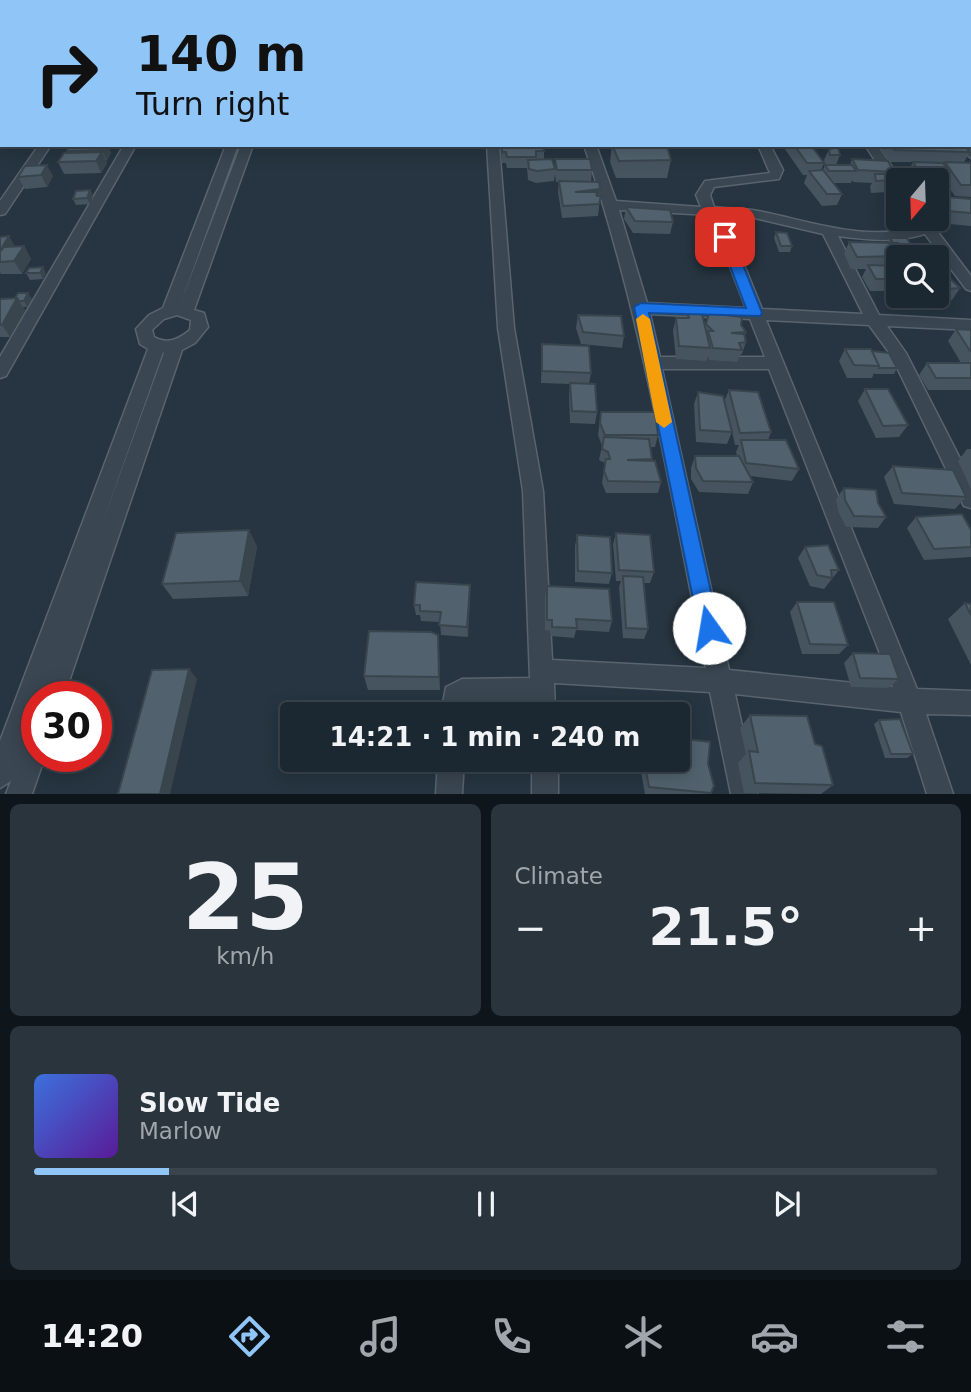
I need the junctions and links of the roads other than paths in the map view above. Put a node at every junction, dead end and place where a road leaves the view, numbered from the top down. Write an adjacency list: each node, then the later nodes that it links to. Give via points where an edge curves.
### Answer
1 (44, 147): 11 (street)
2 (129, 147): 26 (street)
3 (231, 147): 19 (street)
4 (246, 147): 19 (street)
5 (493, 147): 30 (street, via 506,328 533,491)
6 (591, 147): 10 (street)
7 (765, 147): 12 (street, via 777,170 775,176 710,184 703,195)
8 (872, 147): 9 (street)
9 (887, 168)
10 (611, 205): 12 (street); 17 (street)
11 (0, 211)
12 (712, 211): 13 (street, via 765,215); 20 (street)
13 (829, 231): 14 (street, via 891,237); 21 (street)
14 (907, 231)
15 (930, 231): 16 (street)
16 (969, 280)
17 (641, 307): 20 (street); 24 (street)
18 (971, 309): 22 (street)
19 (178, 311): 23 (street, via 198,317 200,327 192,338); 23 (street, via 153,318 144,329 146,340)
20 (755, 313): 21 (street); 25 (street)
21 (874, 320): 22 (street); 27 (street, via 898,353)
22 (964, 324)
23 (166, 346): 28 (street); 37 (street)
24 (651, 363): 25 (street); 29 (street)
25 (775, 363): 31 (street)
26 (0, 372)
27 (971, 500)
28 (57, 681)
29 (721, 681): 30 (street); 31 (street); 41 (street)
30 (542, 692): 32 (street, via 462,691)
31 (909, 701): 33 (street); 42 (street)
32 (454, 702)
33 (971, 703)
34 (26, 772): 38 (street)
35 (450, 772): 39 (street)
36 (545, 772): 40 (street)
37 (0, 775)
38 (19, 793)
39 (449, 793)
40 (545, 793)
41 (744, 793)
42 (940, 793)

